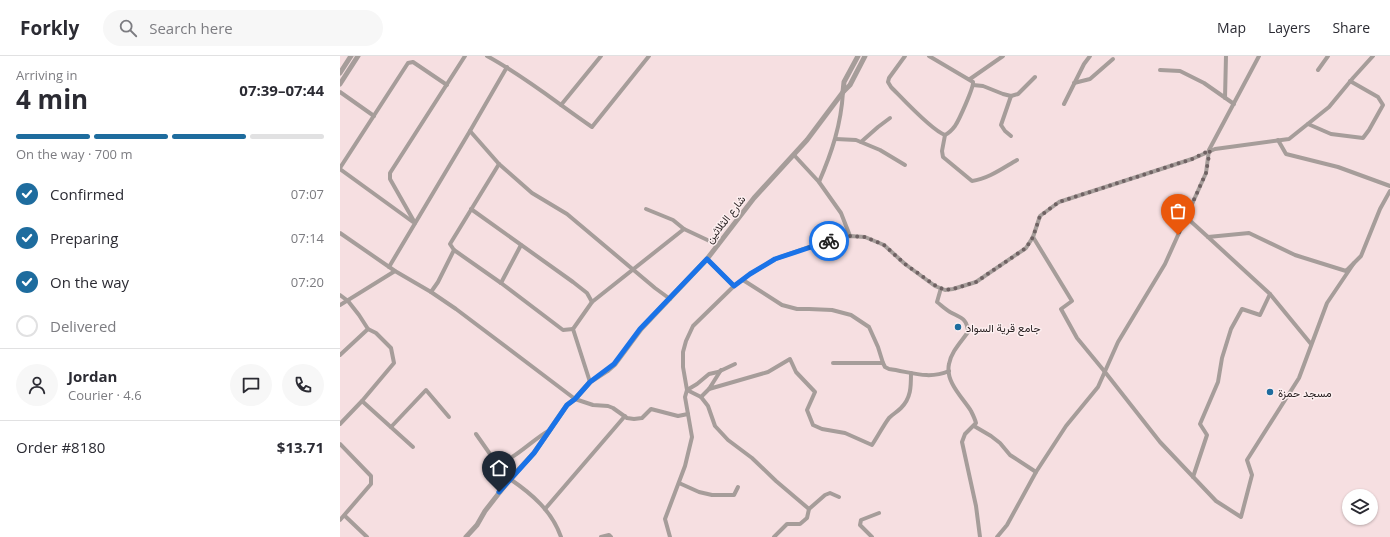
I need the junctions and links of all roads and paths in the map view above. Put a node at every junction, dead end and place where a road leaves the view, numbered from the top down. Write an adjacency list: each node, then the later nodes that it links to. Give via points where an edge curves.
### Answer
1 (351, 56): 21 (street)
2 (357, 56): 26 (street)
3 (465, 56): 27 (street)
4 (487, 56): 18 (street)
5 (600, 56): 35 (street)
6 (649, 56): 35 (street, via 592,127)
7 (858, 56): 30 (street, شارع الثلاثين, via 844,82)
8 (865, 56): 30 (street, شارع الثلاثين, via 850,85)
9 (905, 56): 40 (street, via 888,82 924,120)
10 (929, 56): 23 (street)
11 (1003, 56): 23 (street)
12 (1090, 56): 25 (street)
13 (1226, 56): 32 (street)
14 (1259, 56): 34 (street)
15 (1328, 56): 20 (street)
16 (1373, 56): 24 (street)
17 (1113, 59): 25 (street, via 1090,79)
18 (507, 66): 35 (street); 39 (street)
19 (1160, 70): 32 (street, via 1180,72 1204,82)
20 (1318, 70)
21 (340, 73)
22 (1035, 77): 31 (street, via 1018,94)
23 (970, 79): 28 (street)
24 (1350, 81): 38 (street, via 1329,106); 38 (street, via 1378,97 1383,105 1363,138 1331,134)
25 (1074, 83): 33 (street)
26 (340, 84)
27 (447, 85): 36 (street, via 413,62 408,63); 57 (street, via 390,173 390,179)
28 (974, 85): 31 (street); 40 (street, via 955,126)
29 (340, 92): 36 (street)
30 (843, 92): 42 (street); 46 (street, شارع الثلاثين)
31 (1011, 96): 41 (street, via 1001,125)
32 (1225, 98): 34 (street)
33 (1064, 104)
34 (1234, 104): 45 (street)
35 (561, 105)
36 (374, 116): 50 (street)
37 (890, 118): 44 (street)
38 (1308, 124): 43 (street, via 1289,139)
39 (470, 131): 48 (street); 57 (street)
40 (945, 135): 47 (street, via 943,157 972,181)
41 (1011, 136)
42 (836, 139): 44 (street); 51 (street)
43 (1278, 140): 45 (street); 52 (street, via 1286,154 1338,167)
44 (861, 142): 49 (street)
45 (1210, 150): 56 (street, via 1206,173); 61 (street, via 1192,159 1059,202 1040,216)
46 (794, 155): 51 (street); 64 (street, شارع الثلاثين, via 754,198)
47 (1017, 160)
48 (499, 164): 54 (street); 69 (street, via 532,193 567,214)
49 (905, 165)
50 (340, 169): 57 (street)
51 (819, 182): 60 (street, via 841,213)
52 (1390, 186)
53 (1390, 191): 67 (street, via 1361,256)
54 (471, 209): 63 (street); 65 (street, via 450,244)
55 (646, 209): 58 (street, via 673,220)
56 (1186, 217): 62 (street); 91 (street, via 1165,264 1118,342)
57 (415, 223): 68 (street)
58 (684, 229): 64 (street); 69 (street)
59 (340, 233): 68 (street)
60 (850, 236): 71 (street, via 775,259); 74 (street, via 865,237 884,245 911,268)
61 (1033, 237): 74 (street, via 1026,248 976,282 953,289); 91 (street, via 1072,301 1061,309 1076,338)
62 (1208, 237): 67 (street, via 1249,233 1295,255 1346,271); 76 (street)
63 (521, 245): 72 (street); 80 (street, via 587,293)
64 (718, 245): 66 (street, شارع الثلاثين)
65 (454, 250): 72 (street); 75 (street)
66 (707, 259): 73 (street); 78 (street, شارع الثلاثين)
67 (1354, 263): 84 (street, via 1327,303)
68 (389, 267): 70 (street)
69 (633, 270): 78 (street); 80 (street)
70 (395, 271): 75 (street); 79 (street)
71 (743, 280): 73 (street); 87 (street, via 782,305 797,309 832,310 851,315 869,327)
72 (501, 283): 83 (street, via 563,330)
73 (734, 286): 95 (street, via 693,326 686,341 683,367)
74 (941, 288): 90 (street, via 937,302 968,324 968,332 954,352)
75 (431, 292): 97 (street)
76 (1270, 294): 84 (street); 110 (street, via 1260,315 1242,309 1231,329 1218,382 1200,424 1207,435)
77 (340, 295): 79 (street)
78 (670, 299): 93 (street, شارع الثلاثين, via 635,335 614,364)
79 (348, 301): 81 (street); 82 (street)
80 (592, 302): 83 (street)
81 (340, 305)
82 (368, 329): 85 (street); 98 (street, via 376,333 391,348 394,362)
83 (573, 329): 93 (street)
84 (1311, 344): 110 (street, via 1299,378 1247,460 1252,475 1241,517 1216,501)
85 (340, 355)
86 (834, 363): 87 (street)
87 (883, 363): 92 (street, via 889,369)
88 (734, 364): 89 (street)
89 (721, 370): 94 (street); 95 (street, via 709,374)
90 (949, 371): 92 (street, via 930,376); 104 (street, via 951,382 972,413 976,423)
91 (1105, 372): 109 (street, via 1098,387 1066,426); 110 (street, via 1160,442)
92 (912, 373): 94 (street, via 909,398 889,419 872,445 845,433 813,425 807,410 815,392 796,372 790,359 768,372)
93 (590, 382): 97 (street, شارع الثلاثين)
94 (709, 389): 96 (street)
95 (687, 390): 96 (street); 99 (street, via 685,397)
96 (701, 397): 116 (street, via 708,406 715,426 728,440)
97 (575, 399): 100 (street, via 593,405 608,406); 105 (street, شارع الثلاثين, via 567,405)
98 (362, 401): 102 (street); 103 (street)
99 (688, 414): 100 (street, via 678,416 651,410 642,418); 112 (street, via 692,437)
100 (625, 416): 115 (street)
101 (448, 417): 103 (street, via 426,390)
102 (340, 424)
103 (391, 426): 108 (street)
104 (974, 426): 109 (street, via 991,436 1010,455); 128 (street, via 965,434 962,442)
105 (550, 430): 106 (street, via 518,453 497,464); 111 (street, شارع الثلاثين, via 534,453)
106 (476, 434)
107 (340, 444): 118 (street, via 372,480)
108 (413, 447)
109 (1036, 472): 129 (street, via 1007,525)
110 (1193, 477)
111 (510, 479): 115 (street); 121 (street, شارع الثلاثين)
112 (679, 483): 113 (street, via 712,495 734,495); 125 (street, via 666,519)
113 (738, 487)
114 (839, 497): 116 (street, via 830,493 825,494)
115 (545, 509): 122 (street, via 552,517)
116 (809, 509): 126 (street, via 807,518 800,524 787,524)
117 (879, 513): 127 (street, via 862,520 860,525)
118 (345, 516): 119 (street); 120 (street)
119 (340, 520)
120 (367, 537)
121 (466, 537)
122 (561, 537)
123 (601, 537): 124 (street)
124 (610, 537)
125 (670, 537)
126 (774, 537)
127 (872, 537)
128 (980, 537)
129 (997, 537)

